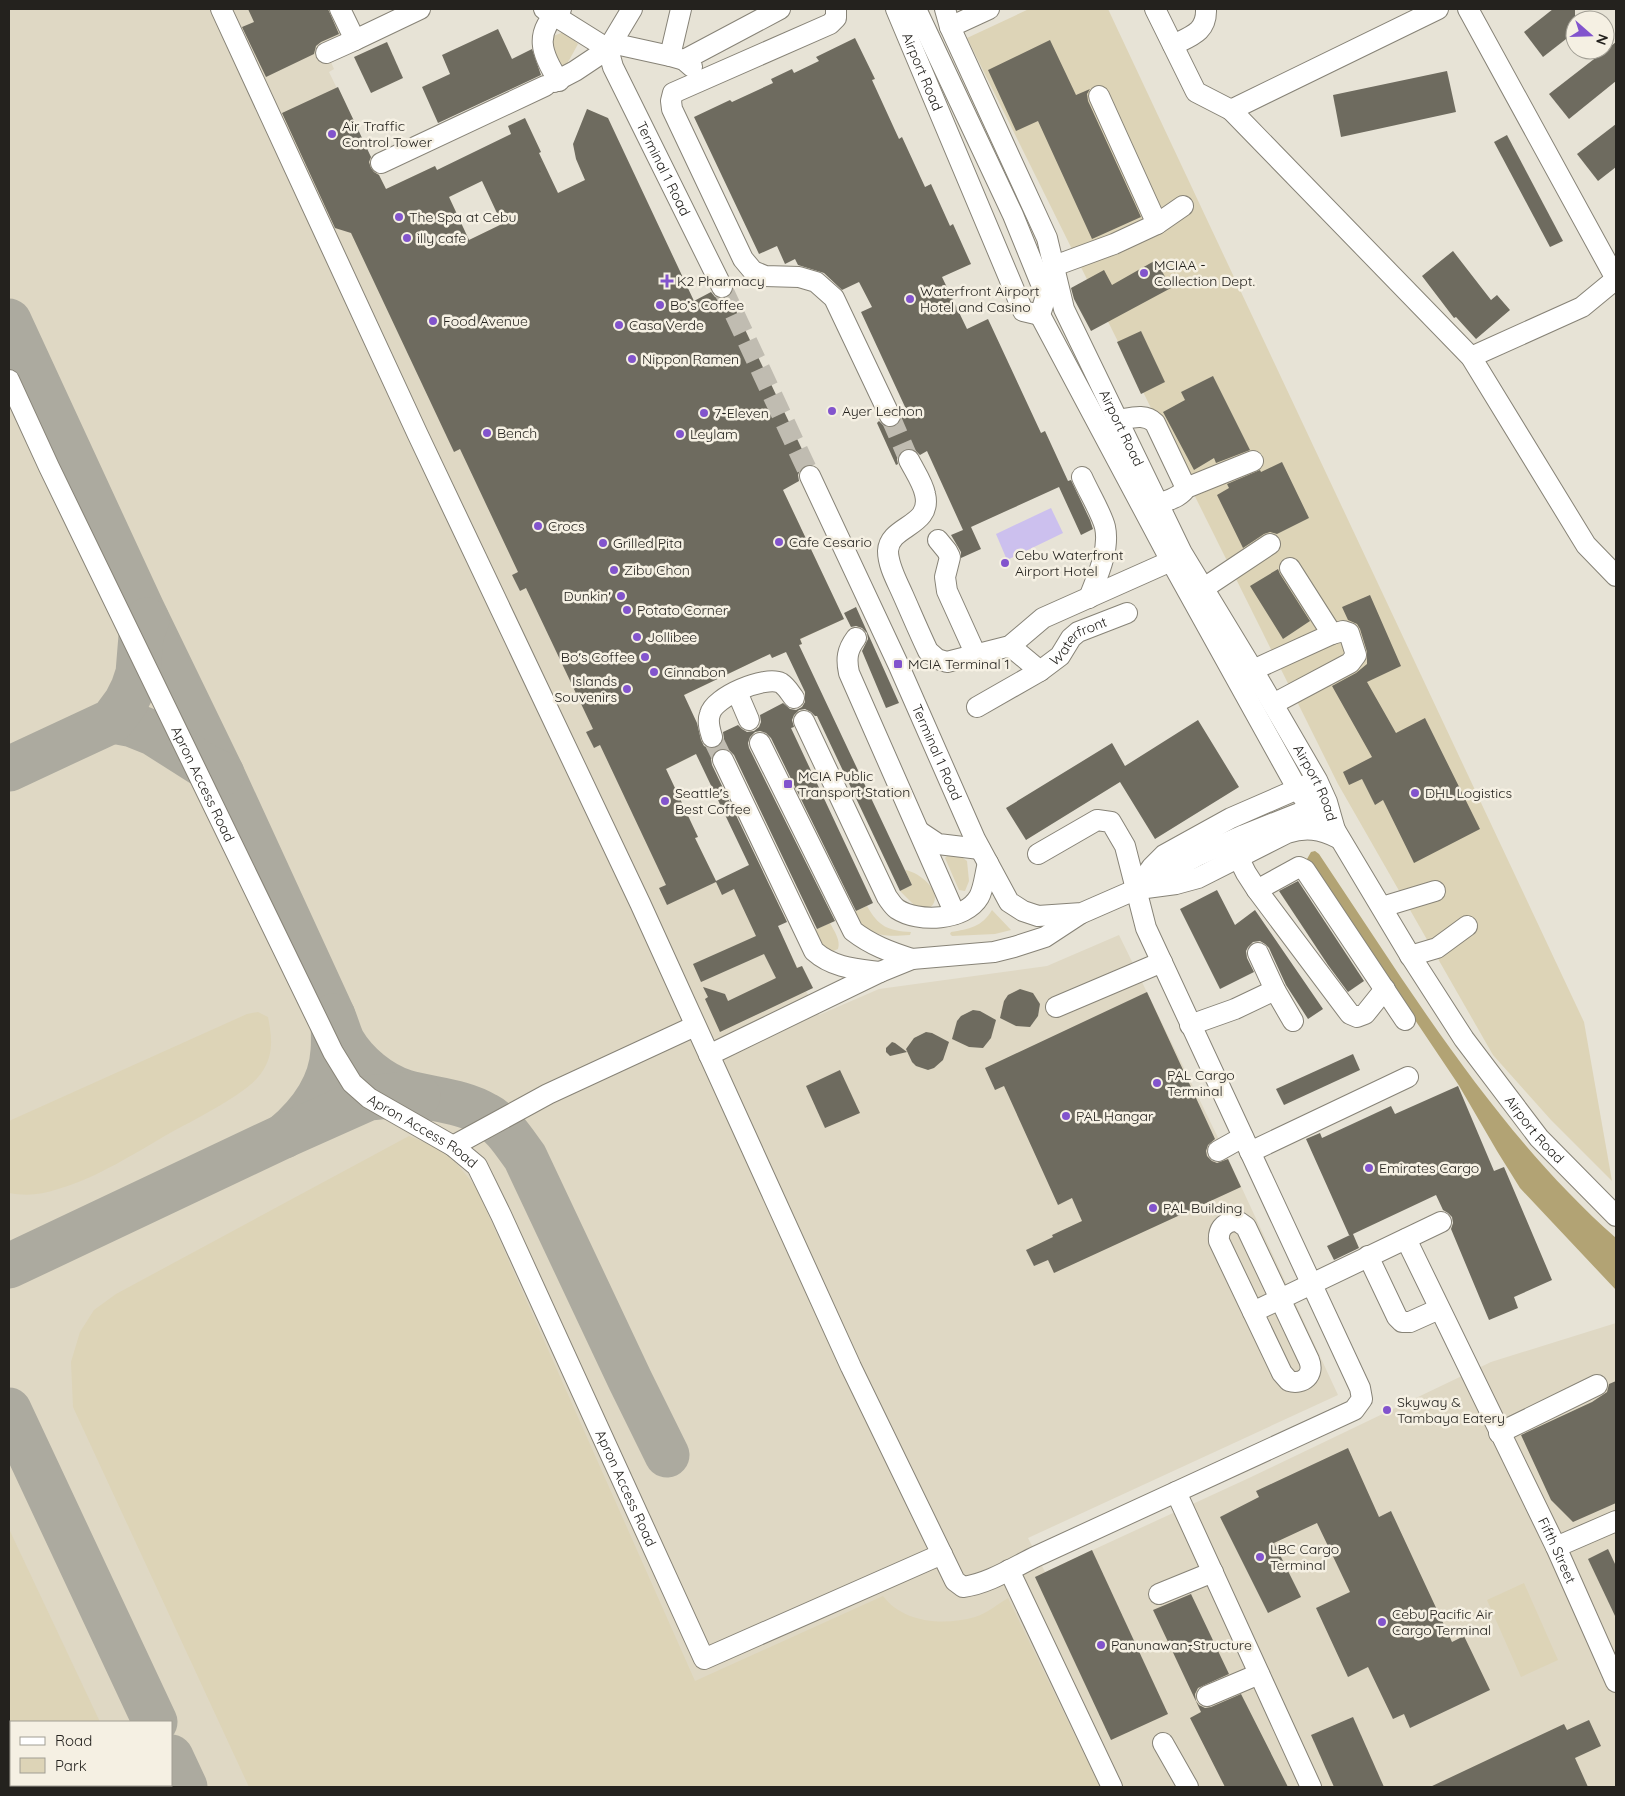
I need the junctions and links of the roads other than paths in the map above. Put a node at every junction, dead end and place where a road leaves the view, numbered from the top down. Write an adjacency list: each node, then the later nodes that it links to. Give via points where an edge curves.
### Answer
1 (221, 9): 92 (street)
2 (340, 9): 17 (street)
3 (420, 9): 17 (street)
4 (632, 9): 19 (street)
5 (681, 9): 21 (street)
6 (780, 9): 21 (street)
7 (836, 9): 22 (street, via 836,18 830,24)
8 (896, 9): 32 (street, Airport Road, via 1023,310)
9 (916, 9): 32 (street, Airport Road, via 1013,215 1046,296)
10 (989, 9): 16 (street)
11 (1156, 9): 18 (street)
12 (1206, 9): 18 (street, via 1206,18 1198,33)
13 (1438, 9): 25 (street)
14 (1468, 9): 30 (street)
15 (552, 11): 19 (street); 23 (street, via 542,35 542,50)
16 (948, 18): 29 (street, Airport Road, via 1047,238)
17 (355, 40): 20 (street)
18 (1173, 45): 25 (street, via 1196,92)
19 (610, 46): 21 (street); 23 (street); 31 (street, Terminal 1 Road, via 613,67)
20 (326, 53)
21 (677, 58): 22 (street)
22 (704, 79): 35 (street, via 673,93 672,109 743,259 765,276 799,277 816,282 834,298)
23 (553, 83): 26 (street)
24 (1099, 96): 28 (street)
25 (1231, 110): 33 (street)
26 (381, 163)
27 (1183, 206): 28 (street)
28 (1158, 224): 29 (street)
29 (1054, 266): 36 (street, Airport Road, via 1064,309)
30 (1616, 279): 33 (street, via 1582,307)
31 (722, 287)
32 (1040, 315): 45 (street, Airport Road)
33 (1471, 357): 47 (street, via 1586,545)
34 (9, 380): 96 (street, Apron Access Road, via 334,1052 352,1083 369,1098)
35 (890, 416)
36 (1118, 420): 41 (street, via 1145,417 1156,424); 42 (street, Airport Road)
37 (909, 460): 54 (street, via 925,494 926,504 918,520 893,542 890,565 928,651 937,660 948,662)
38 (1253, 461): 41 (street)
39 (810, 476): 51 (street, Terminal 1 Road)
40 (1082, 477): 49 (street, via 1105,527 1101,568)
41 (1186, 488): 42 (street, via 1180,495)
42 (1159, 504): 45 (street, Airport Road)
43 (938, 540): 54 (street, via 950,556 945,576 947,591)
44 (1270, 544): 48 (street)
45 (1176, 557): 48 (street, Airport Road); 49 (street); 67 (street, Airport Road)
46 (1290, 568): 52 (street)
47 (1616, 576)
48 (1204, 588): 55 (street, Airport Road)
49 (1089, 598): 53 (street, via 1044,618)
50 (1127, 613): 56 (street, Waterfront, via 1078,632 1060,656)
51 (868, 632): 69 (street, via 850,646 846,659 849,673); 72 (street, Terminal 1 Road)
52 (1332, 634): 55 (street); 59 (street, via 1348,633 1356,655 1350,663)
53 (1010, 646): 54 (street); 56 (street, Waterfront)
54 (976, 655)
55 (1253, 670): 59 (street, Airport Road)
56 (1040, 671): 60 (street)
57 (737, 692): 58 (street, via 772,681 781,683); 61 (street); 63 (street, via 712,708 709,715)
58 (794, 698)
59 (1273, 704): 66 (street, Airport Road)
60 (977, 707)
61 (749, 720)
62 (804, 722): 79 (street, via 887,898 896,909 912,916 933,919)
63 (712, 737)
64 (760, 743): 83 (street, via 853,931 882,949)
65 (723, 760): 85 (street, via 814,951 824,960 842,967)
66 (1316, 780): 67 (street); 68 (street, Airport Road)
67 (1298, 790): 68 (street, Airport Road); 74 (street, via 1231,818 1164,855)
68 (1319, 806): 70 (street, Airport Road); 74 (street, Terminal 1 Road, via 1208,851)
69 (920, 832): 72 (street, via 938,844); 79 (street)
70 (1339, 835): 73 (street, Terminal 1 Road, via 1300,829); 77 (street, Airport Road)
71 (1038, 854): 74 (street, via 1097,820 1111,822 1125,846)
72 (984, 856): 78 (street, Terminal 1 Road, via 1009,902 1022,911 1038,916); 79 (street, via 980,896 972,906)
73 (1238, 857): 74 (street, Terminal 1 Road, via 1198,878); 75 (street)
74 (1137, 889): 78 (street, Terminal 1 Road); 84 (street, via 1146,928)
75 (1257, 890): 86 (street, via 1299,866 1305,870); 86 (street, via 1350,1014 1357,1017 1365,1014)
76 (1435, 891): 77 (street)
77 (1382, 907): 82 (street, Airport Road)
78 (1082, 913): 83 (street, via 1045,938 1014,948)
79 (955, 914)
80 (1467, 926): 82 (street, via 1437,948)
81 (1258, 953): 87 (street)
82 (1410, 956): 98 (street, Airport Road, via 1464,1039 1539,1138)
83 (912, 959): 85 (street)
84 (1162, 962): 88 (street); 91 (street)
85 (880, 972): 93 (street)
86 (1385, 989): 90 (street)
87 (1275, 990): 89 (street); 91 (street)
88 (1056, 1007)
89 (1293, 1020)
90 (1405, 1020)
91 (1190, 1025): 95 (street)
92 (695, 1026): 93 (street); 96 (street, via 548,1094)
93 (709, 1055): 111 (street, via 850,1367)
94 (1408, 1076): 95 (street)
95 (1247, 1145): 97 (street); 102 (street)
96 (454, 1146): 111 (street, Apron Access Road, via 477,1166 501,1215 704,1659)
97 (1218, 1151)
98 (1616, 1216)
99 (1441, 1222): 100 (street)
100 (1406, 1239): 101 (street); 104 (street, Fifth Street)
101 (1368, 1256): 102 (street); 104 (street, via 1402,1322 1410,1322)
102 (1312, 1282): 103 (street); 108 (street, via 1362,1399 1354,1410)
103 (1280, 1298): 105 (street); 105 (street, via 1310,1364 1310,1374 1304,1381 1294,1382 1285,1378); 105 (street, via 1246,1227 1234,1221 1226,1223 1219,1231 1219,1241)
104 (1439, 1309): 107 (street, Fifth Street)
105 (1253, 1312)
106 (1597, 1386): 107 (street)
107 (1496, 1427): 110 (street, Fifth Street)
108 (1176, 1492): 112 (street); 113 (street)
109 (1616, 1521): 110 (street)
110 (1556, 1548): 116 (street, Fifth Street)
111 (942, 1554): 112 (street, via 955,1581 962,1586 972,1586)
112 (1009, 1570): 119 (street)
113 (1213, 1572): 114 (street); 115 (street)
114 (1159, 1594)
115 (1259, 1674): 117 (street); 121 (street)
116 (1616, 1682)
117 (1207, 1696)
118 (1163, 1743): 120 (street)
119 (1112, 1787)
120 (1188, 1787)
121 (1311, 1787)

